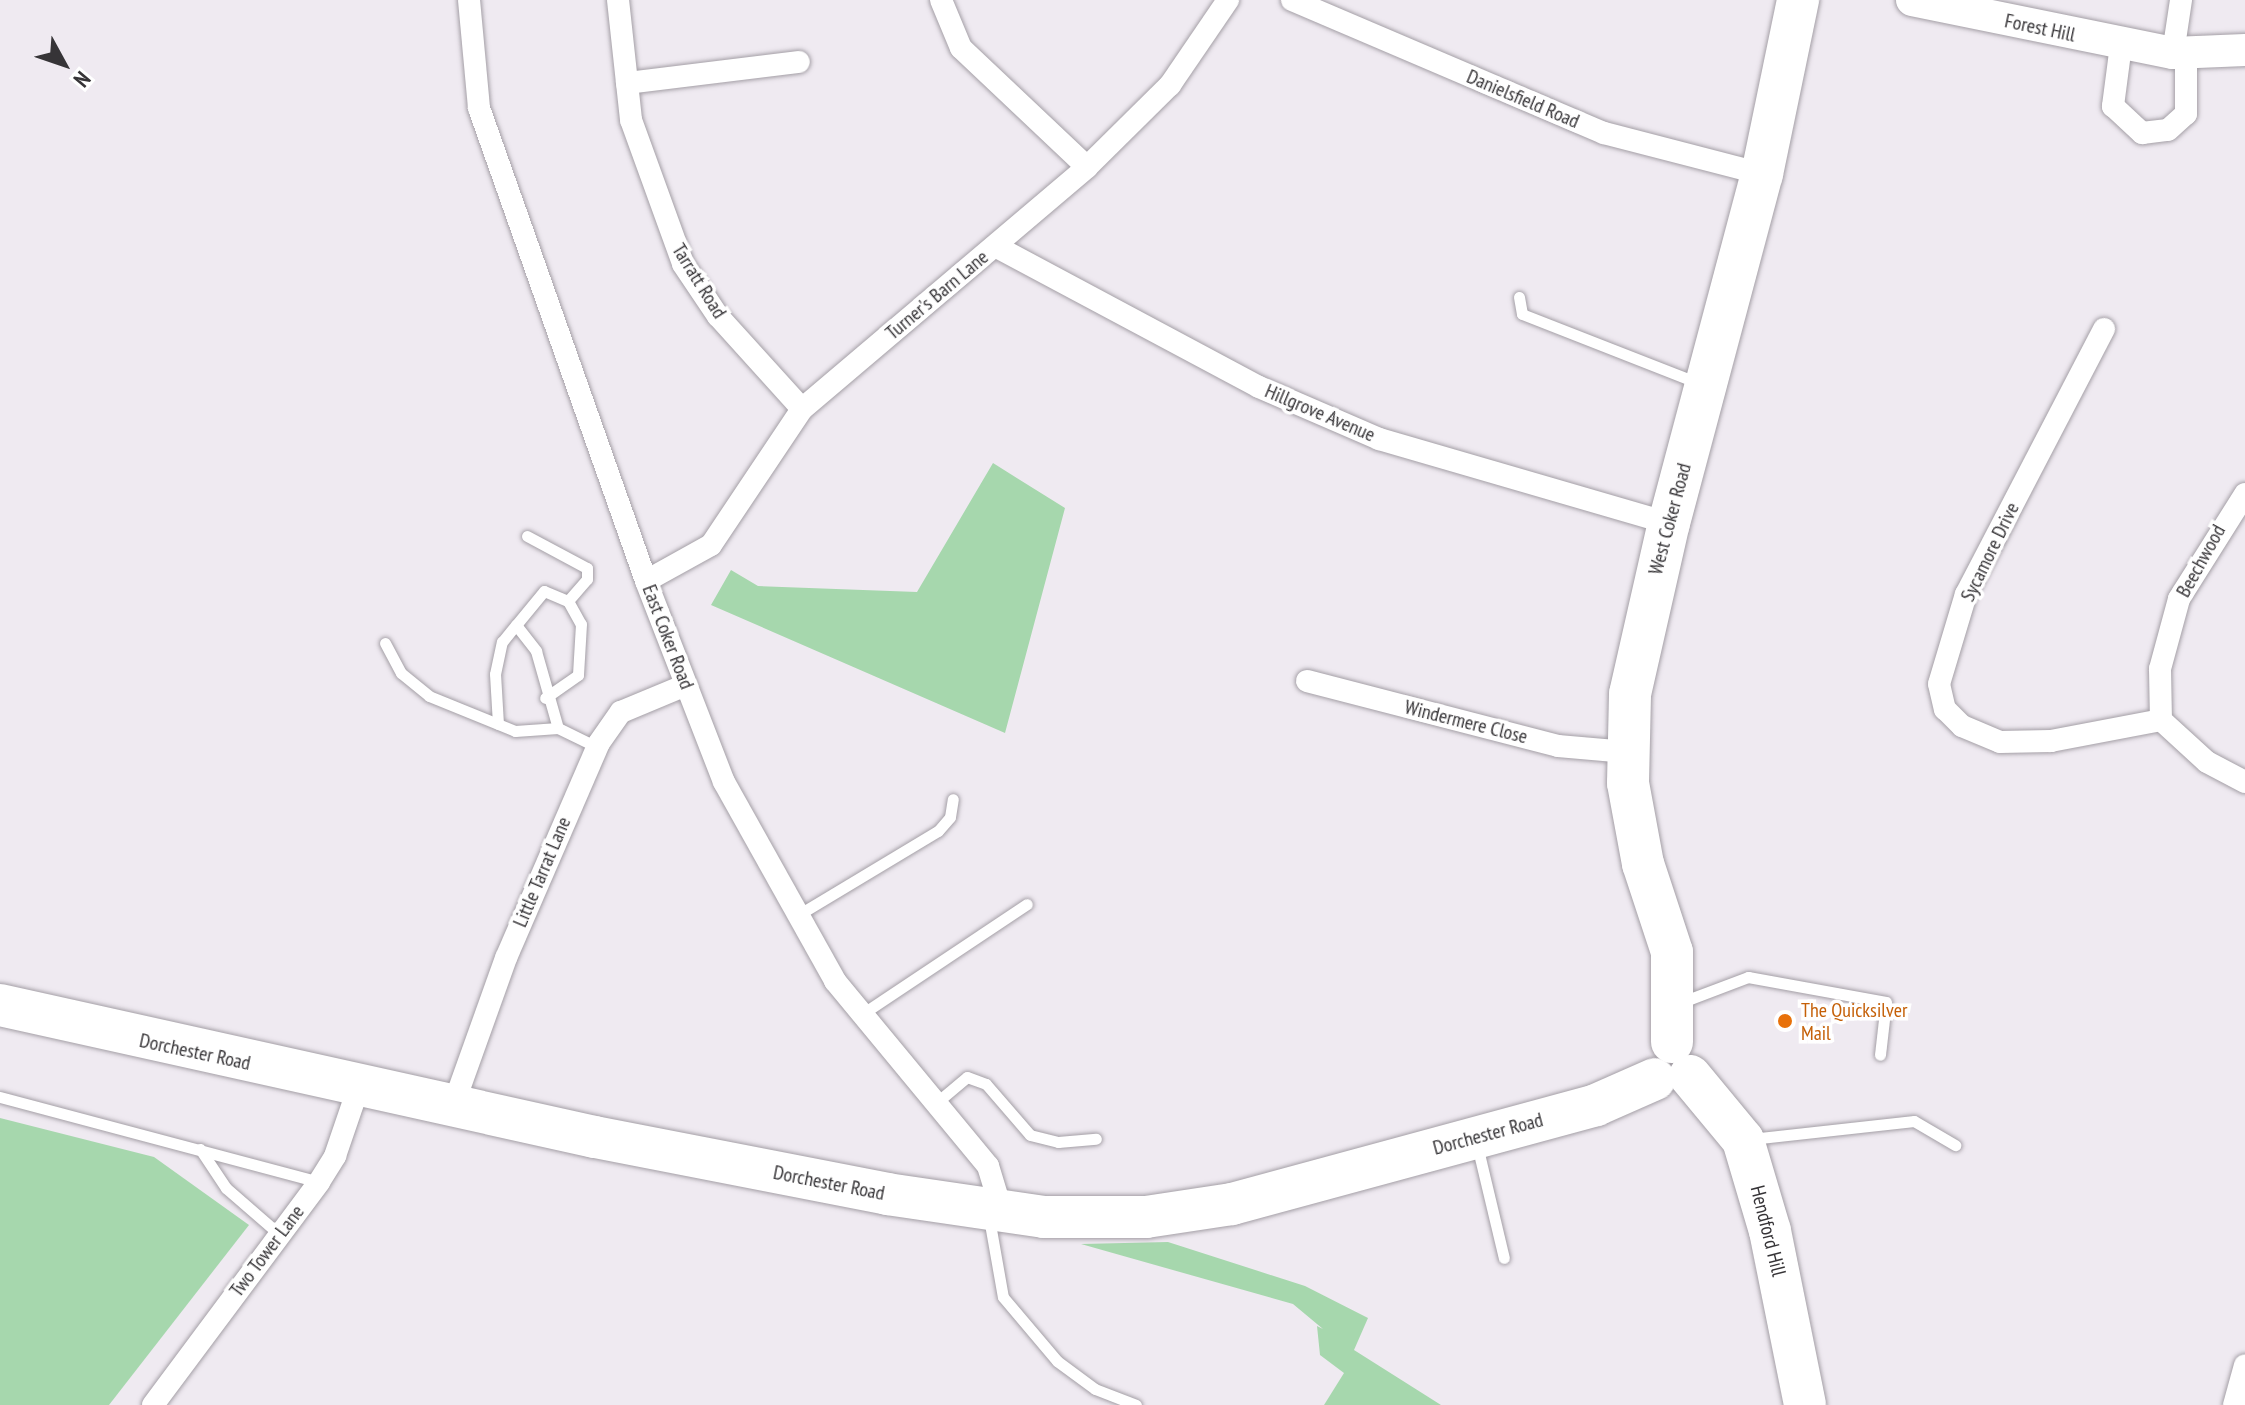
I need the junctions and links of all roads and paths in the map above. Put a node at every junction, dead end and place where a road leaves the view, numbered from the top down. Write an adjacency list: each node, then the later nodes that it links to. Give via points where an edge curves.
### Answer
1 (469, 0): 24 (street, East Coker Road, via 479,108)
2 (618, 0): 13 (street, Tarratt Road)
3 (941, 0): 14 (street, via 961,48)
4 (1228, 0): 14 (street, Turner's Barn Lane, via 1170,85)
5 (1292, 0): 15 (street, Danielsfield Road, via 1604,133)
6 (1798, 0): 15 (highway, West Coker Road)
7 (1912, 0): 9 (street, Forest Hill)
8 (2181, 0): 11 (street)
9 (2121, 45): 11 (street, Forest Hill); 11 (street, via 2113,106 2142,133 2168,130 2186,114 2191,89)
10 (2245, 50): 11 (street, Forest Hill)
11 (2180, 53)
12 (799, 62): 13 (street)
13 (627, 83): 20 (street, Tarratt Road, via 650,187 683,264 718,316)
14 (1087, 167): 16 (street, Turner's Barn Lane)
15 (1762, 174): 19 (highway, West Coker Road)
16 (995, 246): 20 (street, Turner's Barn Lane); 22 (street, Hillgrove Avenue, via 1259,387 1379,439)
17 (1519, 297): 19 (lane, via 1522,314)
18 (2104, 329): 31 (street, Sycamore Drive, via 1966,594 1939,684 1945,709 1962,726 2000,742 2051,741)
19 (1706, 386): 22 (highway, West Coker Road)
20 (802, 409): 24 (street, Turner's Barn Lane, via 711,545)
21 (2245, 494): 31 (street, Beechwood, via 2179,599 2160,669)
22 (1669, 523): 35 (highway, West Coker Road, via 1637,654)
23 (527, 536): 25 (lane, via 587,568 587,579)
24 (646, 581): 29 (street, East Coker Road)
25 (568, 601): 26 (lane, via 544,591); 30 (lane, via 581,624 581,664 572,685)
26 (516, 625): 30 (lane, via 536,651); 32 (lane, via 502,642 495,674)
27 (385, 643): 32 (lane, via 401,673 429,696)
28 (1307, 681): 35 (street, Windermere Close, via 1558,746)
29 (686, 685): 34 (street, Little Tarrat Lane, via 621,712); 39 (street, East Coker Road, via 724,782)
30 (545, 698): 33 (lane)
31 (2161, 720): 36 (street, via 2207,762)
32 (498, 724): 33 (lane, via 525,733)
33 (558, 728): 34 (lane)
34 (597, 747): 47 (street, Little Tarrat Lane, via 506,958)
35 (1627, 752): 42 (highway, West Coker Road, via 1634,825 1672,952)
36 (2245, 782)
37 (953, 799): 39 (lane, via 950,817 938,831)
38 (1027, 904): 41 (lane)
39 (798, 915): 41 (street, East Coker Road, via 835,981)
40 (0, 1005): 44 (highway, Dorchester Road)
41 (862, 1014): 46 (street, East Coker Road)
42 (1673, 1051): 43 (lane, via 1748,977 1886,1002); 48 (highway, Dorchester Road, via 1596,1105); 50 (highway, Hendford Hill, via 1721,1105)
43 (1880, 1055)
44 (359, 1086): 47 (highway, Dorchester Road); 53 (street, Two Tower Lane, via 335,1156)
45 (0, 1097): 52 (lane)
46 (936, 1103): 49 (lane, via 967,1077 986,1084 1030,1135 1058,1142); 54 (street, East Coker Road, via 988,1166)
47 (453, 1106): 54 (highway, Dorchester Road)
48 (1475, 1137): 54 (highway, Dorchester Road, via 1192,1211 1093,1218); 56 (lane)
49 (1096, 1139)
50 (1743, 1140): 51 (lane, via 1914,1121); 60 (highway, Hendford Hill, via 1770,1231)
51 (1955, 1145)
52 (200, 1149): 53 (lane); 55 (lane, via 226,1188)
53 (319, 1182): 55 (street, Two Tower Lane)
54 (995, 1211): 59 (lane, via 1003,1297 1057,1361 1095,1389)
55 (279, 1234): 58 (street, Two Tower Lane)
56 (1504, 1258)
57 (2245, 1365): 61 (street)
58 (153, 1405)
59 (1136, 1405)
60 (1805, 1405)
61 (2234, 1405)

